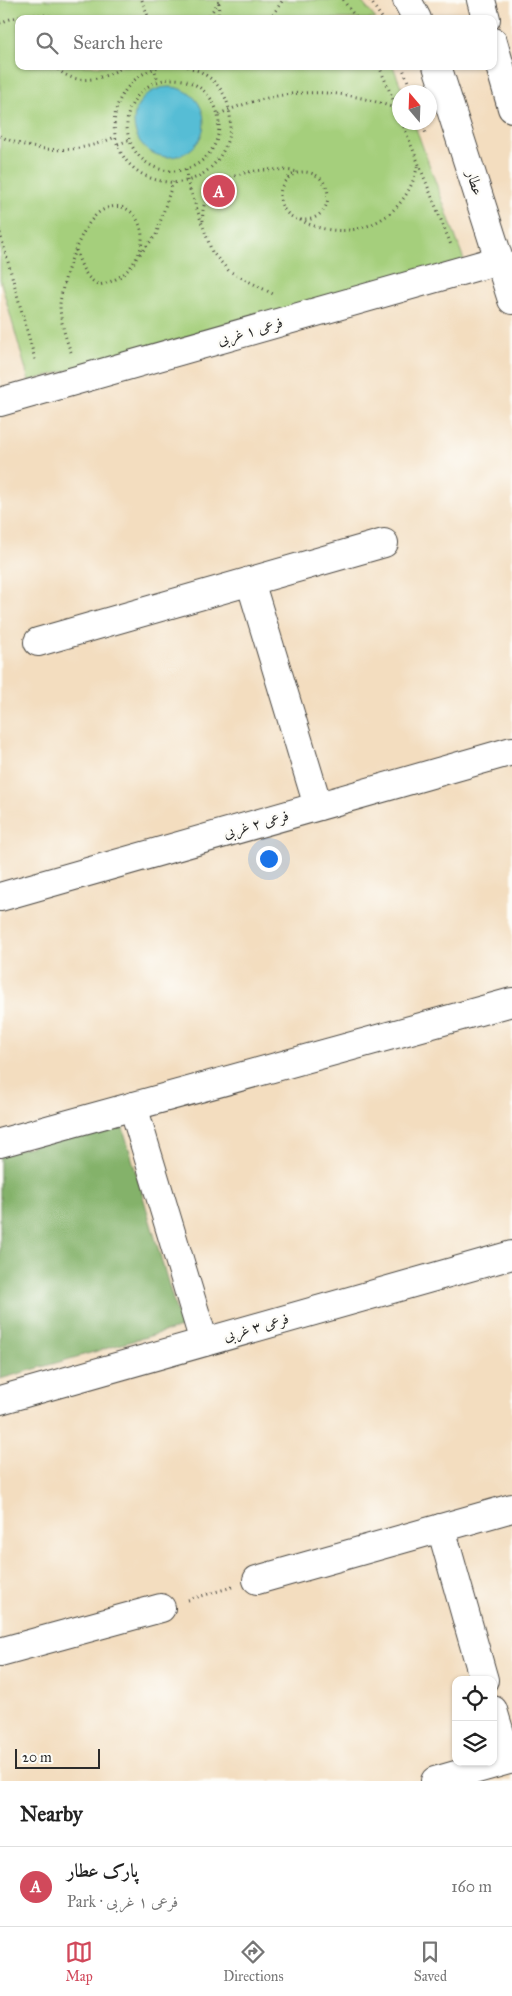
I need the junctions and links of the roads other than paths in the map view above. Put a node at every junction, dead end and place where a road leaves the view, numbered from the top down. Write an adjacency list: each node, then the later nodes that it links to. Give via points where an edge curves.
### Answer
1 (407, 0): 3 (street)
2 (412, 0): 4 (street)
3 (415, 15)
4 (416, 15)
5 (497, 56): 7 (street)
6 (438, 70): 8 (street, عطار)
7 (512, 108)
8 (499, 260): 9 (street, عطار); 10 (street, فرعی ۱ غربی)
9 (512, 300)
10 (0, 402)
11 (384, 543): 12 (street)
12 (250, 581): 13 (street); 15 (street)
13 (38, 642)
14 (512, 752): 15 (street, فرعی ۲ غربی)
15 (318, 806): 16 (street, فرعی ۲ غربی)
16 (0, 896)
17 (512, 1002): 18 (street)
18 (133, 1106): 19 (street); 21 (street)
19 (0, 1143)
20 (512, 1255): 21 (street, فرعی ۳ غربی)
21 (204, 1342): 22 (street, فرعی ۳ غربی)
22 (0, 1400)
23 (512, 1508): 24 (street)
24 (441, 1528): 25 (street); 28 (street)
25 (257, 1580)
26 (161, 1608): 27 (street)
27 (0, 1652)
28 (483, 1676)
29 (497, 1721): 30 (street)
30 (510, 1760): 31 (street)
31 (434, 1781)

